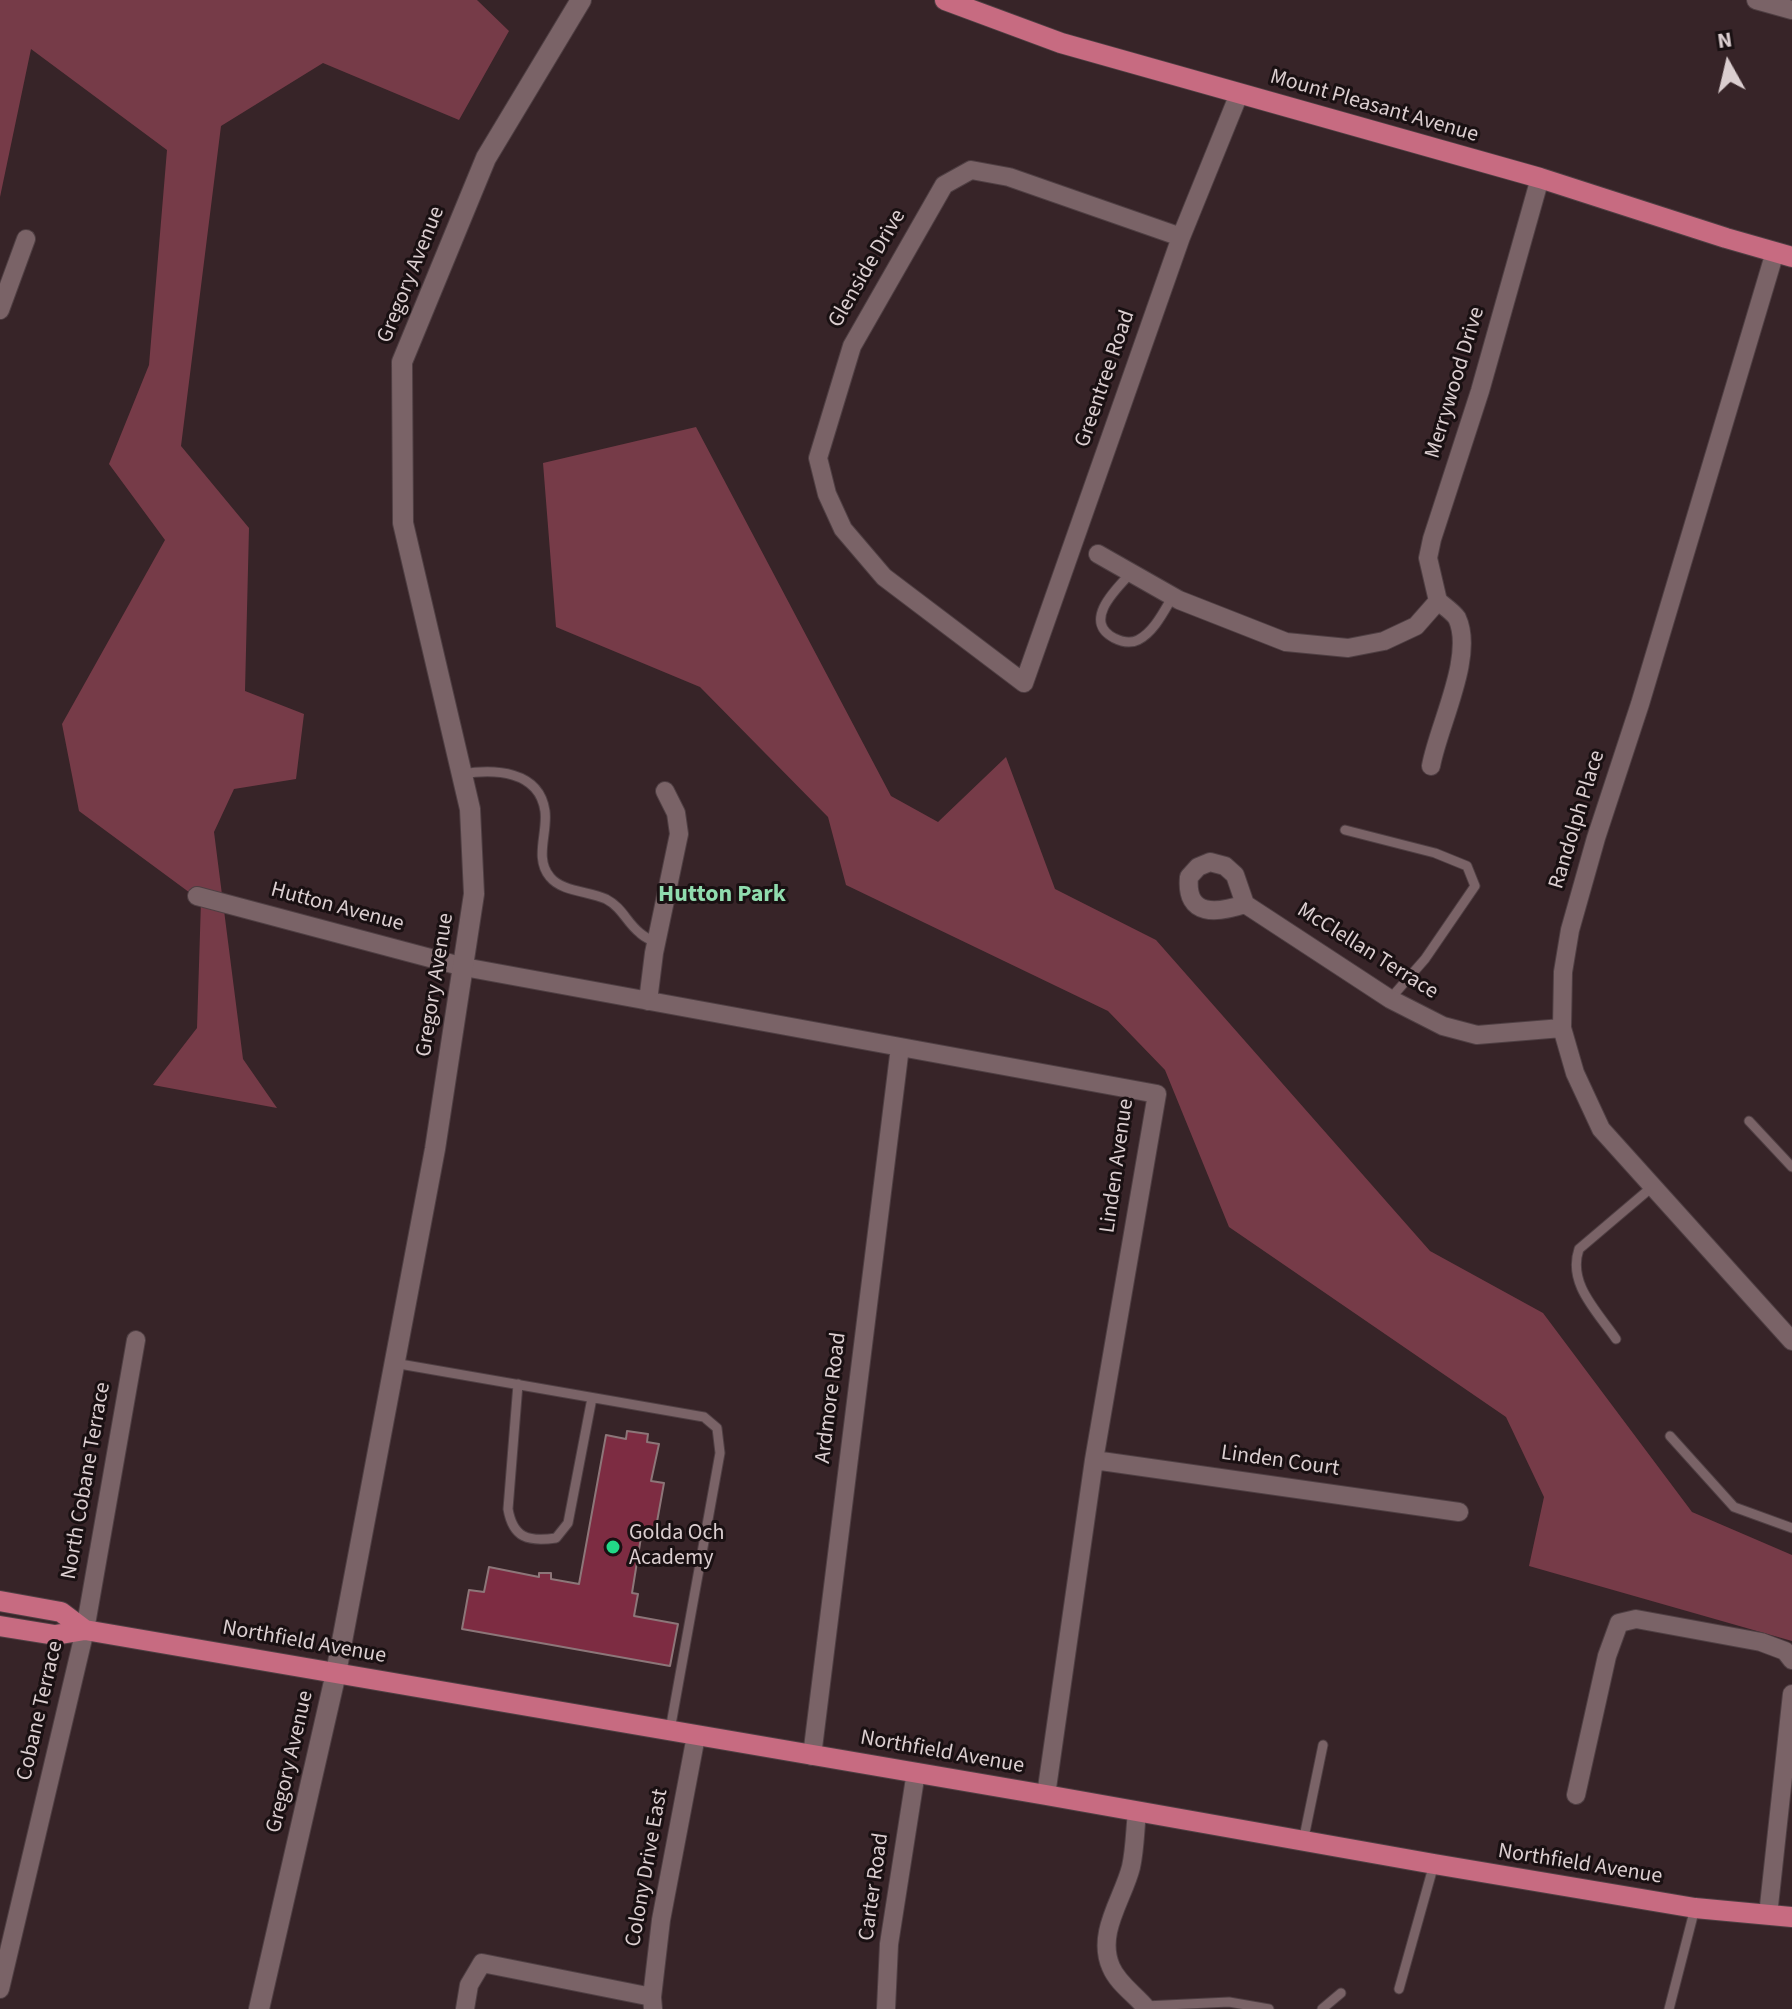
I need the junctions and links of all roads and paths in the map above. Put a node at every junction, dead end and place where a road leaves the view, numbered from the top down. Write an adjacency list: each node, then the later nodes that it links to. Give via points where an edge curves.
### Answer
1 (581, 0): 17 (main road, Gregory Avenue, via 486,158 402,362 403,523)
2 (945, 0): 5 (main road, Mount Pleasant Avenue, via 1061,43)
3 (1756, 0): 4 (street)
4 (1789, 8)
5 (1239, 94): 6 (main road, Mount Pleasant Avenue); 7 (street, Greentree Road)
6 (1540, 178): 9 (main road, Mount Pleasant Avenue); 14 (street, Merrywood Drive, via 1432,539 1428,558)
7 (1181, 237): 15 (street, Greentree Road); 15 (street, Glenside Drive, via 1009,177 971,170 944,185 852,346 818,458 843,529 884,577)
8 (26, 239): 10 (street)
9 (1783, 254): 26 (street, Randolph Place, via 1578,904 1563,972)
10 (0, 310)
11 (1098, 554): 12 (street)
12 (1131, 573): 13 (street); 13 (lane, via 1106,600 1102,626 1110,636 1136,641 1158,621)
13 (1173, 596): 14 (street, via 1286,642 1348,648 1384,641 1416,626)
14 (1438, 601): 16 (street, Merrywood Drive, via 1456,616 1462,637)
15 (1024, 683)
16 (1431, 766)
17 (462, 774): 22 (lane, via 485,771 528,780 545,812 542,855 548,876 605,899); 23 (main road, Gregory Avenue, via 470,809 474,894)
18 (665, 791): 22 (street, via 679,834)
19 (1345, 830): 24 (lane, via 1467,866 1475,886)
20 (197, 896): 23 (street, Hutton Avenue)
21 (1245, 904): 24 (street, McClellan Terrace)
22 (656, 943): 25 (street)
23 (464, 967): 25 (street, Linden Avenue); 34 (main road, Gregory Avenue)
24 (1390, 999): 26 (street, McClellan Terrace, via 1443,1026 1477,1035)
25 (648, 1001): 27 (street, Linden Avenue)
26 (1562, 1028): 30 (street, Randolph Place, via 1575,1073 1601,1129)
27 (900, 1047): 38 (street, Linden Avenue, via 1157,1094); 50 (street, Ardmore Road)
28 (1749, 1121): 29 (lane)
29 (1792, 1167)
30 (1652, 1187): 31 (lane, via 1579,1249 1575,1261 1577,1282); 33 (street, Randolph Place)
31 (1616, 1339)
32 (136, 1340): 43 (street, North Cobane Terrace)
33 (1792, 1341)
34 (394, 1363): 35 (lane); 45 (main road, Gregory Avenue)
35 (518, 1384): 36 (lane); 36 (lane, via 508,1509 511,1525 537,1541 556,1538 568,1523)
36 (592, 1398): 47 (lane, via 704,1417 717,1428 720,1453)
37 (1670, 1436): 40 (lane, via 1734,1507)
38 (1094, 1460): 39 (street, Linden Court); 52 (street, Linden Avenue)
39 (1459, 1512)
40 (1792, 1528)
41 (0, 1601): 43 (main road, Northfield Avenue, via 61,1612)
42 (0, 1626): 43 (main road, Northfield Avenue, via 55,1635)
43 (85, 1630): 45 (main road, Northfield Avenue); 60 (street, Cobane Terrace)
44 (1792, 1660): 53 (street, via 1785,1651 1761,1642 1636,1619 1619,1623)
45 (336, 1673): 47 (main road, Northfield Avenue); 65 (main road, Gregory Avenue)
46 (1792, 1694): 58 (street)
47 (670, 1730): 48 (main road, Northfield Avenue)
48 (696, 1736): 50 (main road, Northfield Avenue); 63 (street, Colony Drive East, via 661,1920)
49 (1323, 1745): 55 (lane)
50 (812, 1756): 51 (main road, Northfield Avenue)
51 (916, 1772): 52 (main road, Northfield Avenue); 67 (street, Carter Road, via 889,1944)
52 (1046, 1795): 54 (main road, Northfield Avenue)
53 (1576, 1795)
54 (1137, 1812): 55 (main road, Northfield Avenue); 64 (street, via 1132,1863 1107,1932 1106,1951 1124,1986)
55 (1303, 1842): 56 (main road, Northfield Avenue)
56 (1434, 1864): 57 (main road, Northfield Avenue); 61 (lane)
57 (1695, 1908): 58 (main road, Northfield Avenue); 70 (lane)
58 (1768, 1915): 59 (main road, Northfield Avenue)
59 (1792, 1917)
60 (0, 1989)
61 (1399, 1989)
62 (1341, 1993): 69 (lane)
63 (652, 2003): 66 (street, via 482,1963 469,1985)
64 (1146, 2007): 68 (lane, via 1229,2002)
65 (259, 2009)
66 (465, 2009)
67 (886, 2009)
68 (1269, 2009)
69 (1322, 2009)
70 (1669, 2009)

